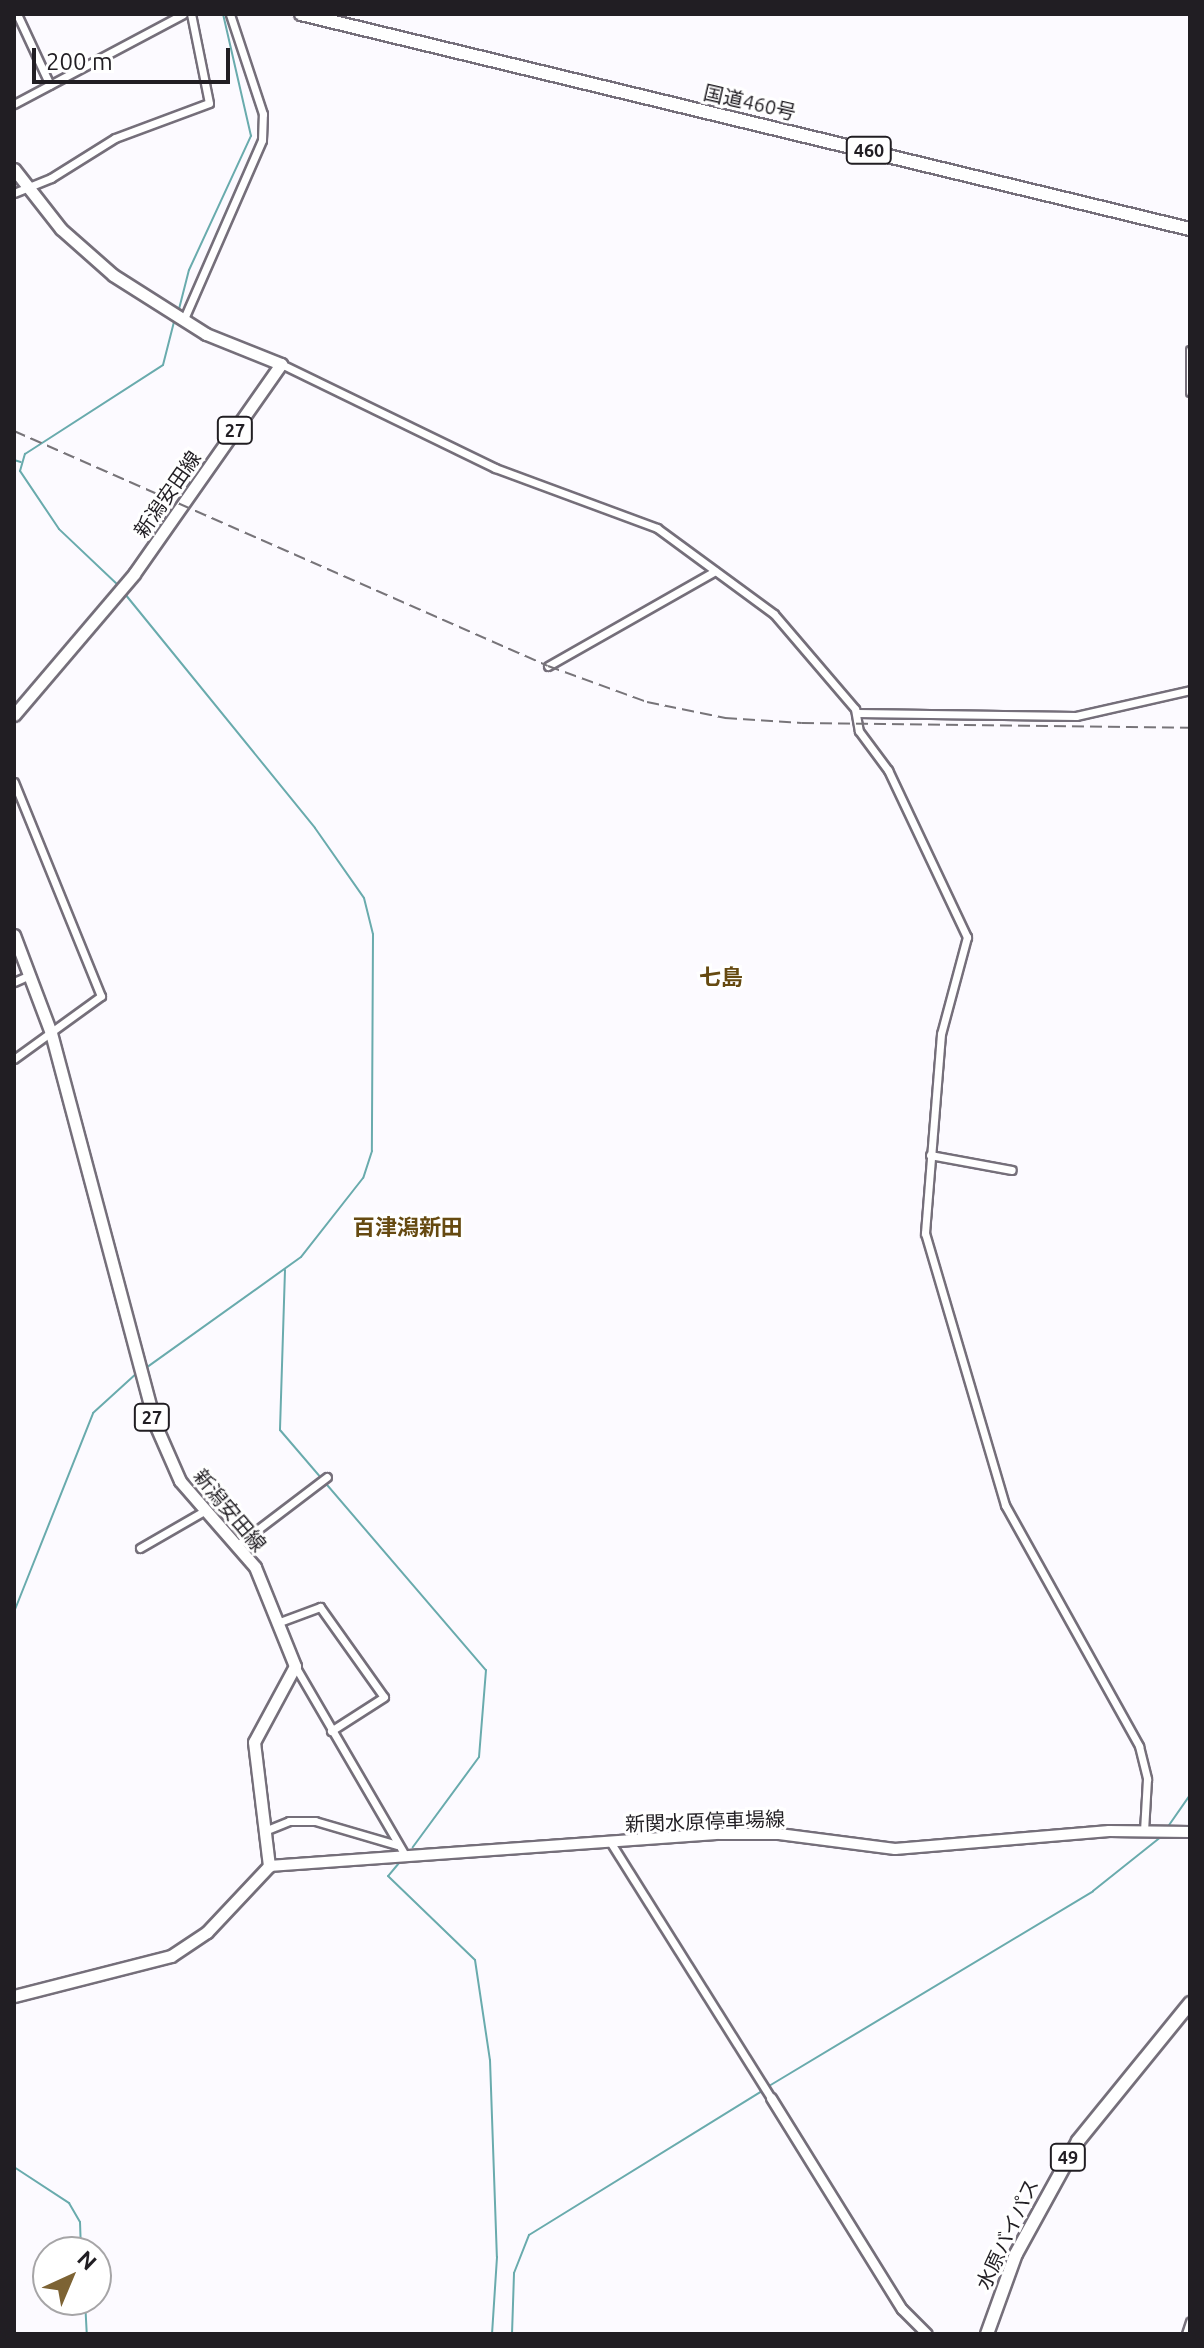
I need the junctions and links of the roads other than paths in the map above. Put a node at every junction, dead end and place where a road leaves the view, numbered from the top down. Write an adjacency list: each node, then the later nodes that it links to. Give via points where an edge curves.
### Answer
1 (17, 14): 6 (street)
2 (183, 14): 6 (street)
3 (191, 14): 9 (street, via 209,103 115,138)
4 (230, 14): 12 (street, via 263,114 262,140)
5 (301, 14): 11 (highway, 国道460号 / 460)
6 (50, 85): 7 (street)
7 (14, 104)
8 (14, 169): 9 (main road)
9 (27, 187): 10 (street); 12 (main road, via 84,252)
10 (14, 193)
11 (1190, 229)
12 (183, 321): 14 (main road)
13 (1190, 350): 15 (street)
14 (281, 364): 16 (street, via 495,468 657,528); 20 (main road, 新潟安田線 / 27, via 126,584)
15 (1190, 392)
16 (715, 571): 17 (street); 19 (street, via 801,640)
17 (548, 666)
18 (1190, 690): 19 (street, via 1076,716)
19 (857, 713): 27 (street, via 859,731 888,770 967,937 941,1034)
20 (14, 715)
21 (14, 782): 25 (street, via 100,991 97,1000)
22 (14, 935): 23 (main road, 新潟安田線 / 27)
23 (33, 974): 24 (street); 25 (main road, 新潟安田線 / 27)
24 (14, 982)
25 (51, 1033): 26 (street); 30 (main road, 新潟安田線 / 27, via 144,1393 180,1481)
26 (14, 1059)
27 (930, 1155): 28 (street); 37 (street, via 925,1233 988,1454 1022,1540 1139,1746 1147,1779)
28 (1012, 1170)
29 (324, 1478): 31 (street)
30 (204, 1511): 31 (main road, 新潟安田線 / 27); 32 (street)
31 (236, 1546): 33 (main road, 新潟安田線 / 27, via 255,1567)
32 (140, 1548)
33 (275, 1624): 34 (main road, 新潟安田線 / 27); 35 (street, via 320,1607 384,1697)
34 (295, 1666): 35 (street); 36 (main road, via 254,1742)
35 (331, 1731): 40 (street)
36 (267, 1830): 40 (street, via 315,1821); 41 (main road)
37 (1149, 1831): 38 (main road, 新関水原停車場線); 39 (main road, 新関水原停車場線, via 895,1849 779,1834)
38 (1187, 1832)
39 (611, 1843): 40 (main road, 新関水原停車場線); 44 (street)
40 (402, 1850): 41 (main road, 新関水原停車場線)
41 (269, 1866): 42 (main road, via 207,1932 171,1956)
42 (14, 1996)
43 (1190, 2003): 47 (highway, 水原バイパス / 49, via 1078,2141 1016,2254)
44 (771, 2098): 46 (street, via 908,2316)
45 (1190, 2322): 48 (street)
46 (927, 2334)
47 (987, 2334)
48 (1186, 2334)

